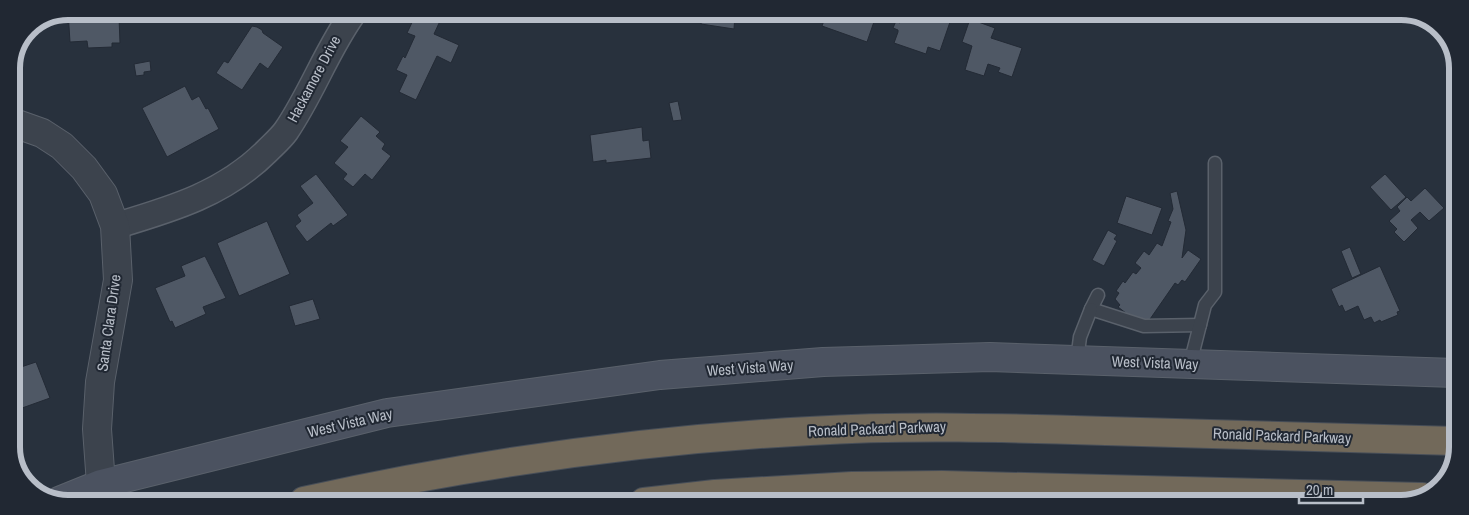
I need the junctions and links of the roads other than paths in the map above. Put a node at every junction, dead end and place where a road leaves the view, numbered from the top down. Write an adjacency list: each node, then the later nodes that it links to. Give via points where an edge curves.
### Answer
1 (348, 20): 4 (street, Hackamore Drive, via 285,133 256,162 206,195)
2 (20, 125): 4 (street, Santa Clara Drive, via 42,133 62,146 84,168 103,194)
3 (1215, 163): 7 (lane, via 1215,292 1205,305)
4 (115, 226): 12 (street, Santa Clara Drive, via 118,280 100,382 97,429)
5 (1098, 295): 6 (lane)
6 (1090, 309): 7 (lane, via 1144,326); 8 (lane, via 1080,337)
7 (1200, 325): 9 (lane)
8 (1077, 360): 9 (main road, West Vista Way); 12 (main road, West Vista Way, via 990,358 823,362 660,375 387,414)
9 (1190, 364): 10 (main road, West Vista Way)
10 (1449, 373)
11 (1449, 441): 14 (highway, Ronald Packard Parkway, via 949,427 812,430 580,451)
12 (101, 484): 13 (main road, West Vista Way)
13 (74, 495)
14 (335, 495)
15 (706, 495): 16 (highway, via 852,486 942,485)
16 (1342, 495)

